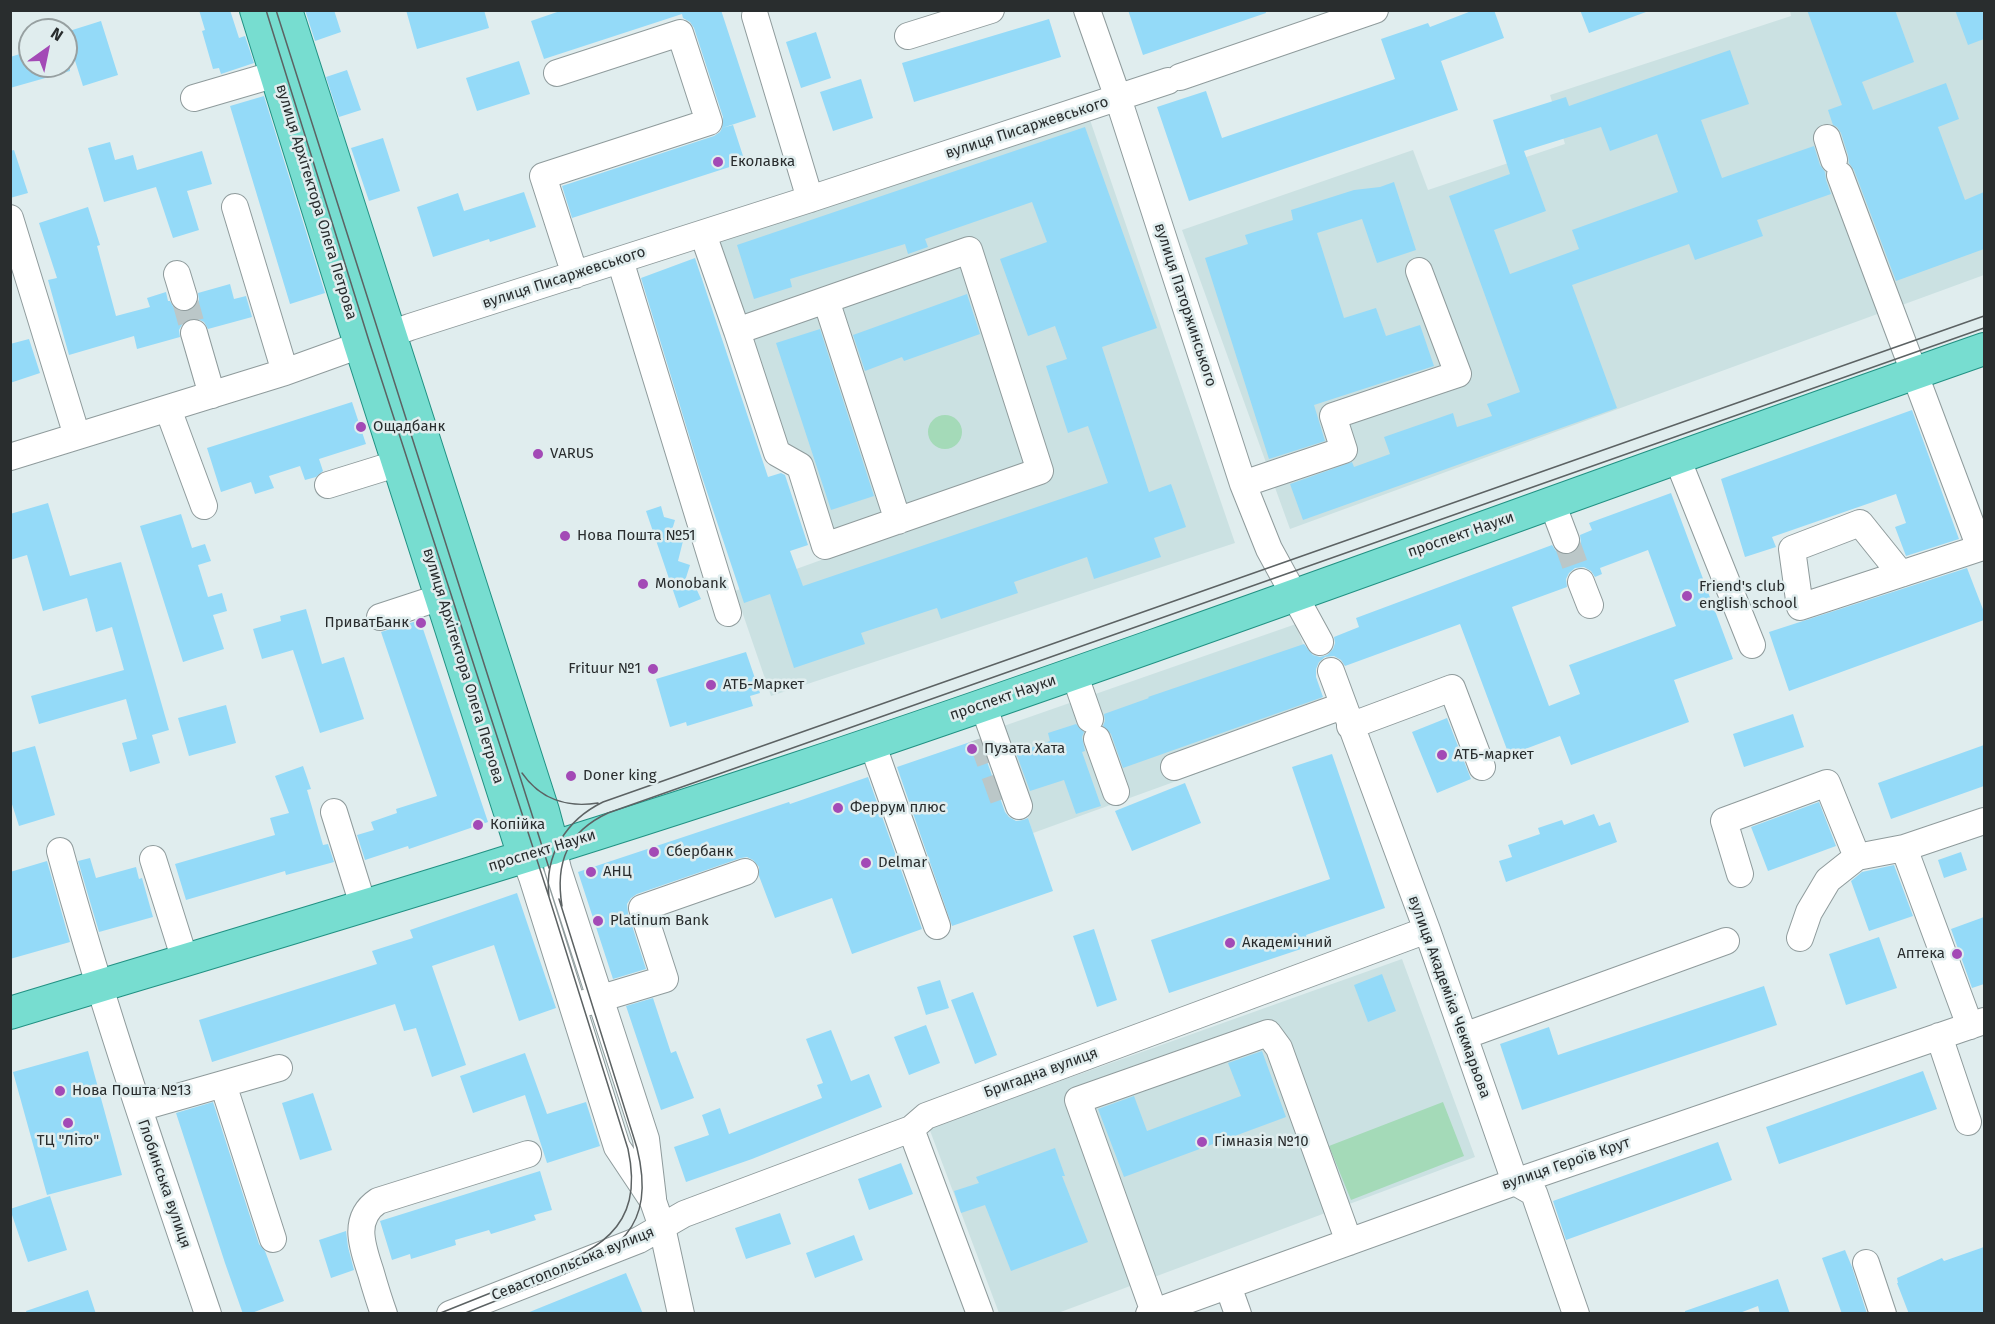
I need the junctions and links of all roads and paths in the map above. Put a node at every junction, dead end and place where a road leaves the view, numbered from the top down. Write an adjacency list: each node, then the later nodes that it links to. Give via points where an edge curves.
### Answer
1 (256, 10): 9 (main road, вулиця Архітектора Олега Петрова)
2 (286, 10): 23 (main road, вулиця Архітектора Олега Петрова)
3 (992, 10): 7 (street)
4 (1087, 10): 11 (street, вулиця Паторжинського)
5 (1375, 10): 11 (street, вулиця Писаржевського)
6 (755, 16): 13 (street)
7 (908, 36)
8 (557, 73): 19 (street, via 680,33 709,122 543,176)
9 (276, 74): 10 (street); 24 (main road, вулиця Архітектора Олега Петрова)
10 (194, 98)
11 (1118, 98): 13 (street, вулиця Писаржевського); 35 (street, вулиця Паторжинського)
12 (1834, 158): 27 (street)
13 (810, 200): 16 (street, вулиця Писаржевського)
14 (235, 207): 26 (street)
15 (10, 218): 30 (street)
16 (703, 234): 17 (street, вулиця Писаржевського); 21 (street)
17 (620, 261): 19 (street, вулиця Писаржевського); 43 (street)
18 (1419, 271): 35 (street, via 1458,374 1332,416 1344,450)
19 (575, 275): 23 (street, вулиця Писаржевського)
20 (826, 300): 21 (street); 38 (street); 38 (street, via 969,250 980,283 1040,471)
21 (737, 332): 38 (street, via 777,453 800,466 825,546)
22 (194, 333): 28 (street)
23 (390, 334): 24 (street, вулиця Писаржевського); 61 (main road, вулиця Архітектора Олега Петрова, via 543,811)
24 (360, 344): 26 (street, вулиця Писаржевського); 33 (main road, вулиця Архітектора Олега Петрова)
25 (1984, 349): 27 (main road, проспект Науки)
26 (285, 372): 28 (street, вулиця Писаржевського)
27 (1914, 374): 32 (main road, проспект Науки); 40 (street, via 1980,548)
28 (212, 395): 29 (street, вулиця Писаржевського)
29 (168, 409): 30 (street, вулиця Писаржевського); 37 (street)
30 (77, 436): 31 (street, вулиця Писаржевського)
31 (10, 457)
32 (1677, 458): 36 (main road, проспект Науки); 46 (street)
33 (399, 463): 34 (street); 42 (main road, вулиця Архітектора Олега Петрова)
34 (328, 484)
35 (1243, 484): 41 (street, вулиця Паторжинського)
36 (1552, 503): 39 (street); 41 (main road, проспект Науки)
37 (204, 506)
38 (897, 521)
39 (1566, 540)
40 (1901, 574)
41 (1293, 595): 45 (street); 48 (main road, проспект Науки)
42 (441, 597): 44 (street); 61 (main road, вулиця Архітектора Олега Петрова)
43 (728, 613)
44 (380, 617)
45 (1320, 642)
46 (1752, 645)
47 (1331, 671): 50 (street, вулиця Академіка Чекмарьова)
48 (1074, 673): 49 (main road, проспект Науки); 55 (street)
49 (977, 707): 51 (street); 52 (main road, проспект Науки); 56 (street)
50 (1346, 716): 53 (street); 54 (street, via 1452,688); 68 (street, вулиця Академіка Чекмарьова)
51 (981, 738)
52 (872, 743): 61 (main road, проспект Науки); 67 (street)
53 (1174, 767)
54 (1482, 767)
55 (1116, 792)
56 (1011, 810)
57 (334, 812): 66 (street)
58 (1984, 821): 59 (street)
59 (1904, 848): 62 (street); 76 (street)
60 (60, 851): 72 (street, Глобинська вулиця)
61 (539, 852): 66 (main road, проспект Науки); 73 (street, via 558,869); 74 (street, вулиця Архітектора Олега Петрова)
62 (1857, 857): 65 (street, via 1827,783 1724,821); 69 (street, via 1827,880)
63 (153, 858): 71 (street)
64 (745, 872): 73 (street, via 642,908 665,979)
65 (1740, 874)
66 (363, 905): 71 (main road, проспект Науки)
67 (936, 926)
68 (1427, 930): 77 (street, вулиця Академіка Чекмарьова); 83 (street, Бригадна вулиця, via 926,1116)
69 (1800, 938)
70 (1726, 941): 77 (street)
71 (185, 960): 72 (main road, проспект Науки)
72 (98, 986): 75 (main road, проспект Науки); 81 (street, Глобинська вулиця)
73 (601, 999): 74 (street); 86 (street, via 646,1138)
74 (574, 1006): 86 (street, вулиця Архітектора Олега Петрова, via 617,1147)
75 (10, 1013)
76 (1977, 1023): 78 (street, вулиця Героїв Крут)
77 (1464, 1036): 85 (street, вулиця Академіка Чекмарьова)
78 (1939, 1036): 82 (street); 85 (street, вулиця Героїв Крут)
79 (279, 1068): 80 (street)
80 (223, 1084): 81 (street); 88 (street)
81 (139, 1108): 93 (street, Глобинська вулиця)
82 (1968, 1122)
83 (911, 1128): 87 (street, Бригадна вулиця, via 684,1214); 97 (street)
84 (528, 1154): 94 (street, via 368,1207 360,1240)
85 (1515, 1182): 89 (street, вулиця Героїв Крут); 99 (street, via 1534,1193)
86 (653, 1201): 87 (street, вулиця Архітектора Олега Петрова)
87 (662, 1227): 95 (street, Севастопольська вулиця, via 639,1240); 96 (street, вулиця Архітектора Олега Петрова)
88 (273, 1239)
89 (1349, 1242): 91 (street, вулиця Героїв Крут); 92 (street, via 1279,1048 1268,1033 1078,1100)
90 (1866, 1263): 100 (street)
91 (1228, 1286): 92 (street, вулиця Героїв Крут); 98 (street)
92 (1152, 1313)
93 (208, 1314)
94 (384, 1314)
95 (450, 1314)
96 (681, 1314)
97 (980, 1314)
98 (1238, 1314)
99 (1576, 1314)
100 (1883, 1314)

